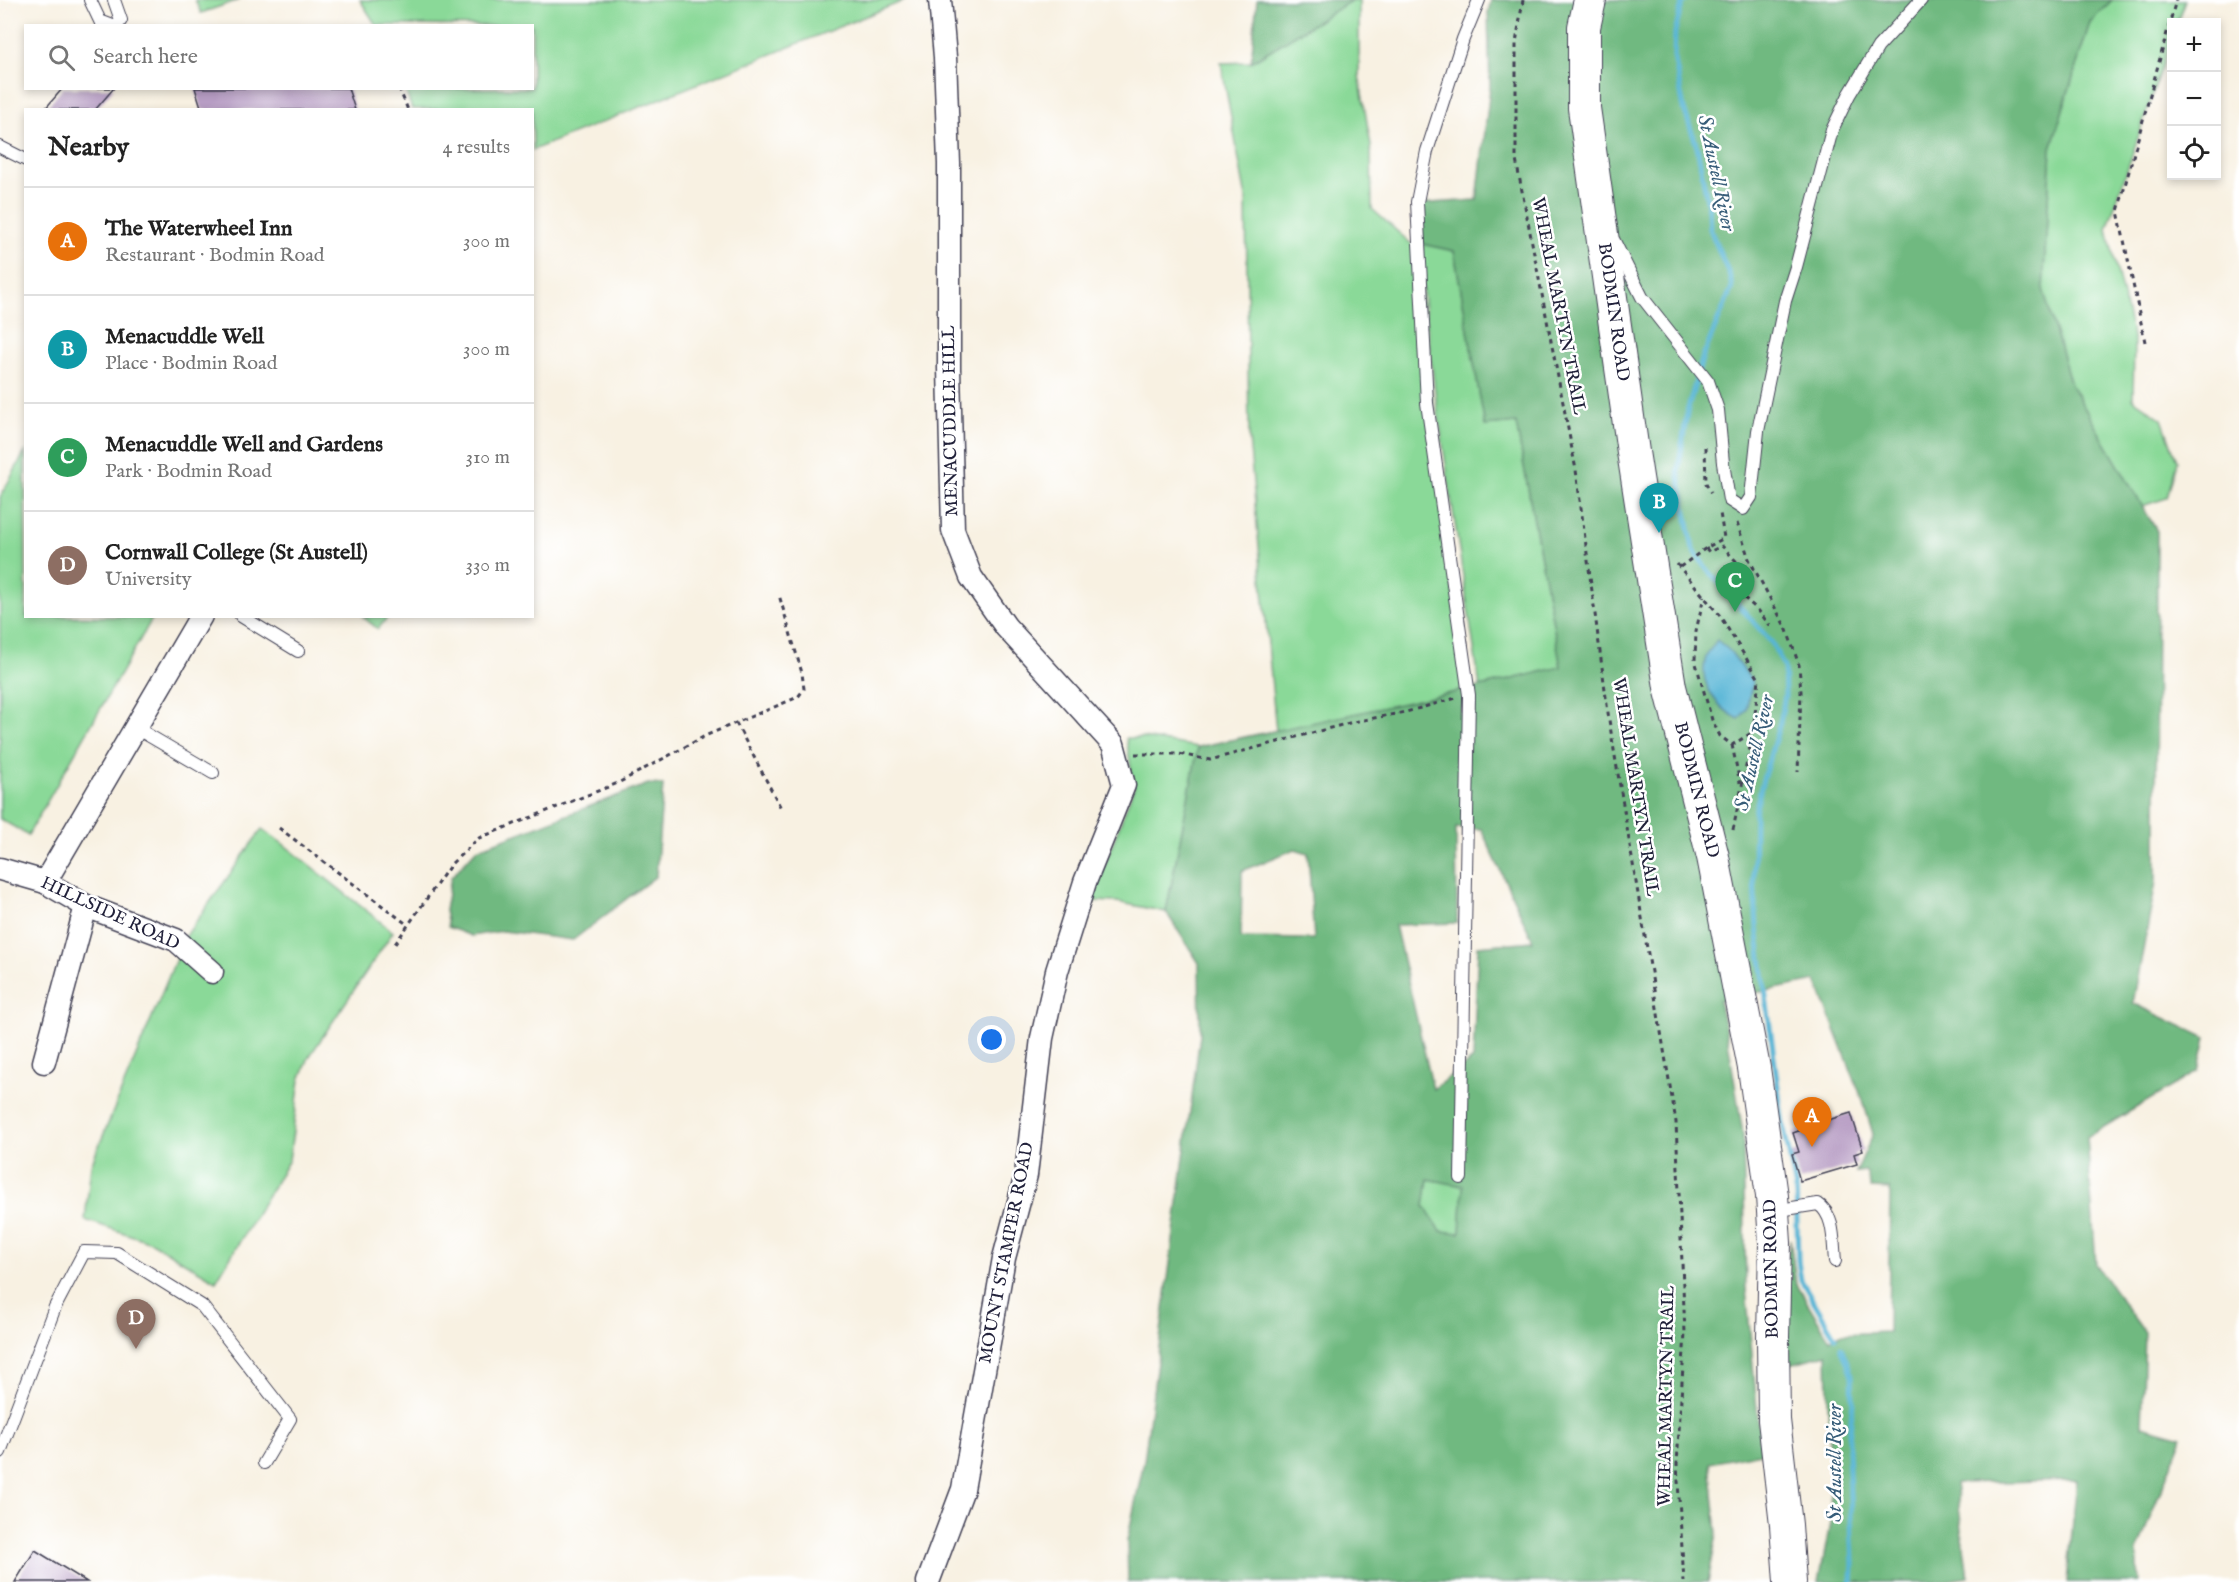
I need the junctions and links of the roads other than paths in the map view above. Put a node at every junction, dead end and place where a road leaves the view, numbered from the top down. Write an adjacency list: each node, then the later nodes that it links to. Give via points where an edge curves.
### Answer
1 (90, 0): 7 (lane, via 100,21)
2 (114, 0): 8 (lane, via 121,20)
3 (940, 0): 17 (street, MENACUDDLE HILL, via 949,164 953,530 971,577 1006,627 1113,744)
4 (1479, 0): 23 (lane, via 1427,151 1417,202 1427,403 1469,695)
5 (1590, 0): 11 (main road, BODMIN ROAD, via 1584,27 1584,108)
6 (1921, 0): 11 (lane, via 1878,47 1832,130 1785,301 1758,431 1750,497 1743,509 1729,501 1718,410 1708,381 1642,297)
7 (109, 24)
8 (117, 24)
9 (0, 147): 10 (lane)
10 (24, 159)
11 (1599, 214): 24 (main road, BODMIN ROAD, via 1670,687 1713,857)
12 (200, 618): 15 (street)
13 (244, 618): 14 (lane)
14 (298, 651)
15 (136, 728): 16 (lane); 19 (street)
16 (213, 773)
17 (1124, 785): 28 (street, MOUNT STAMPER ROAD, via 1084,882 1057,971 1042,1038 1026,1175 1004,1258 963,1489)
18 (0, 870): 19 (street, HILLSIDE ROAD)
19 (45, 882): 20 (street, HILLSIDE ROAD)
20 (87, 906): 21 (street, HILLSIDE ROAD, via 176,940); 22 (street)
21 (212, 972)
22 (44, 1062)
23 (1461, 1178)
24 (1779, 1211): 25 (lane, via 1818,1204 1825,1209); 29 (main road, BODMIN ROAD, via 1775,1243 1774,1420)
25 (1835, 1261)
26 (0, 1452): 27 (lane, via 55,1307 84,1252 117,1253 202,1306 290,1419)
27 (264, 1463)
28 (928, 1582)
29 (1790, 1582)

